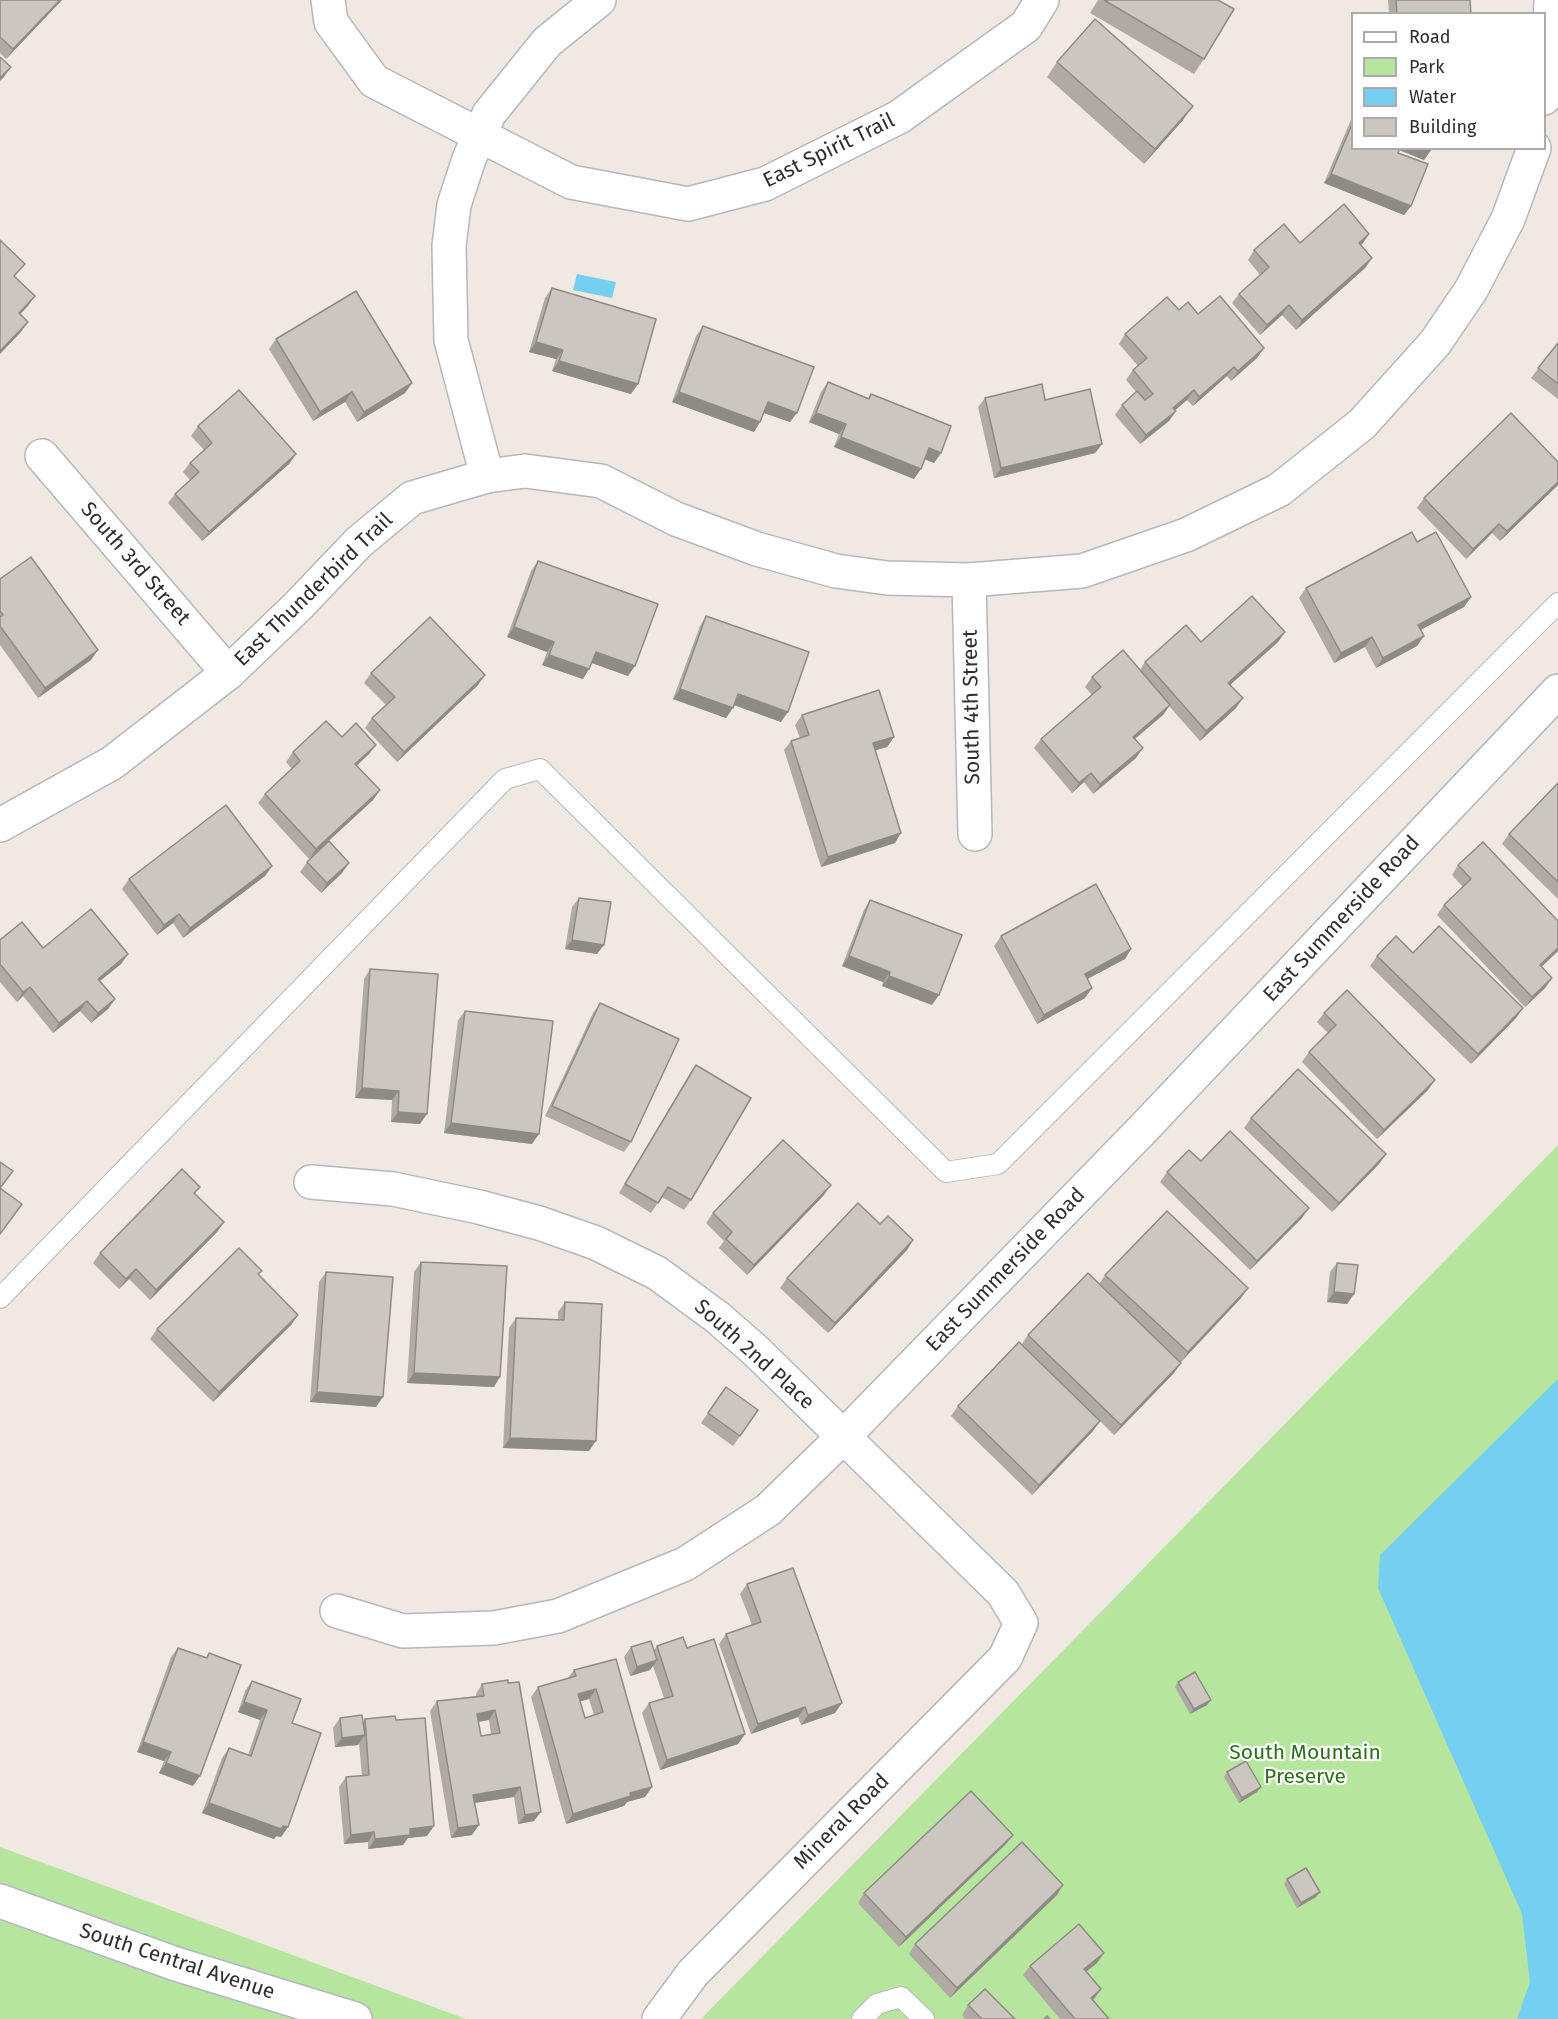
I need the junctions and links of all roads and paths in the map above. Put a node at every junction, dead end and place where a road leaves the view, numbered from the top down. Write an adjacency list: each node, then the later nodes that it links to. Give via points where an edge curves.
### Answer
1 (328, 0): 6 (street, East Spirit Trail, via 331,22 374,81)
2 (599, 0): 6 (street, via 547,42 489,114)
3 (1042, 0): 6 (street, East Spirit Trail, via 1026,26 899,117 765,184 688,204 572,182)
4 (1551, 0): 5 (street)
5 (1546, 91)
6 (481, 134): 9 (street, via 454,205 449,246 452,340)
7 (1533, 150): 10 (street, East Thunderbird Trail, via 1508,219 1471,290 1435,343 1362,424 1279,490 1186,535 1082,571)
8 (42, 456): 12 (street, South 3rd Street)
9 (487, 476): 10 (street, East Thunderbird Trail, via 525,471 601,481 676,519 814,565 886,578); 12 (street, East Thunderbird Trail, via 412,498 359,542)
10 (969, 580): 15 (street, South 4th Street)
11 (1558, 603): 17 (lane, via 998,1164 946,1172 540,769 505,779)
12 (228, 673): 14 (street, East Thunderbird Trail, via 112,763)
13 (1558, 691): 18 (street, East Summerside Road, via 1143,1129)
14 (0, 825)
15 (975, 834)
16 (311, 1182): 18 (street, South 2nd Place, via 393,1189 479,1207 596,1243 657,1274 717,1317)
17 (0, 1298)
18 (843, 1437): 19 (street, East Summerside Road, via 768,1510 685,1563 558,1616 494,1628 403,1631); 20 (street, South 2nd Place, via 1003,1593)
19 (337, 1611)
20 (1021, 1623): 23 (street, Mineral Road, via 1005,1658 693,1973)
21 (0, 1901): 22 (street, South Central Avenue, via 176,1965)
22 (355, 2019)
23 (659, 2019)
24 (862, 2019): 25 (lane, via 877,2004 901,1997)
25 (924, 2019)

